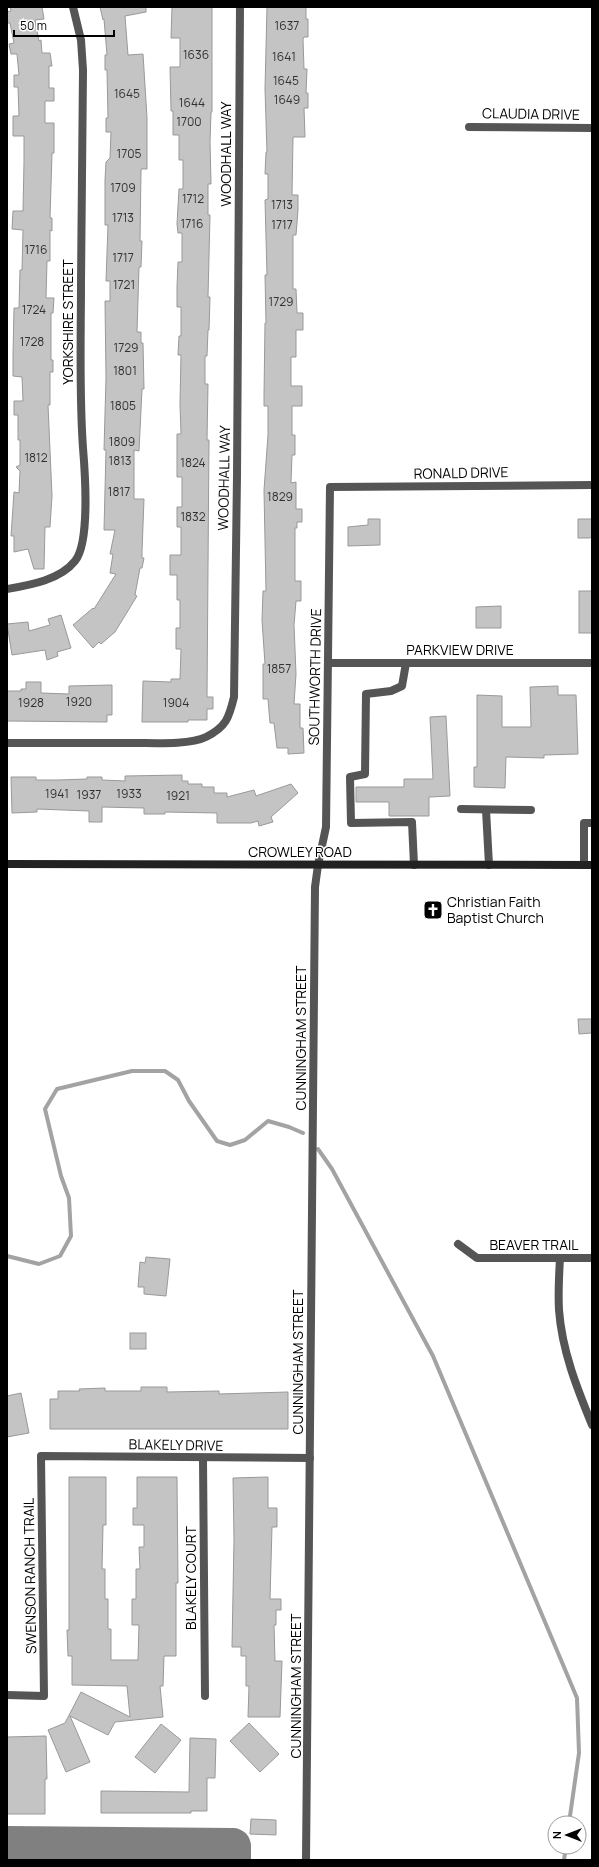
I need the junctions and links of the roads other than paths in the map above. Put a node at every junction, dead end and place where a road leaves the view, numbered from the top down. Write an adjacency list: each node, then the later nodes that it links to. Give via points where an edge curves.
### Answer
1 (73, 7): 7 (street, YORKSHIRE STREET, via 81,40 83,70 81,322 82,428 86,482 83,536 76,561 62,573 48,580)
2 (240, 7): 11 (street, WOODHALL WAY, via 237,492 234,697 230,714 226,724 205,738 191,741)
3 (469, 127): 4 (street, CLAUDIA DRIVE)
4 (592, 128)
5 (592, 485): 6 (street, RONALD DRIVE)
6 (330, 487): 8 (street, SOUTHWORTH DRIVE)
7 (7, 589)
8 (328, 663): 9 (street, PARKVIEW DRIVE); 17 (street, SOUTHWORTH DRIVE, via 326,827)
9 (406, 663): 10 (street, PARKVIEW DRIVE); 18 (street, via 402,686 366,694 365,774 350,777 351,823 412,822)
10 (592, 663)
11 (7, 743)
12 (461, 809): 13 (street)
13 (486, 810): 14 (street); 19 (street)
14 (531, 810)
15 (592, 824): 20 (street, via 584,824)
16 (7, 864): 17 (main road, CROWLEY ROAD)
17 (318, 865): 18 (main road, CROWLEY ROAD); 26 (street, CUNNINGHAM STREET, via 315,894)
18 (414, 865): 19 (main road, CROWLEY ROAD)
19 (489, 865): 20 (main road, CROWLEY ROAD)
20 (588, 865)
21 (458, 1244): 22 (street, BEAVER TRAIL, via 477,1258)
22 (560, 1258): 23 (street, BEAVER TRAIL); 24 (street, via 559,1310 564,1345)
23 (592, 1258)
24 (592, 1425)
25 (41, 1456): 27 (street, BLAKELY DRIVE); 28 (street, SWENSON RANCH TRAIL, via 44,1696)
26 (310, 1458): 27 (street, BLAKELY DRIVE); 30 (street, CUNNINGHAM STREET)
27 (203, 1459): 29 (street, BLAKELY COURT)
28 (7, 1695)
29 (205, 1696)
30 (306, 1860)

